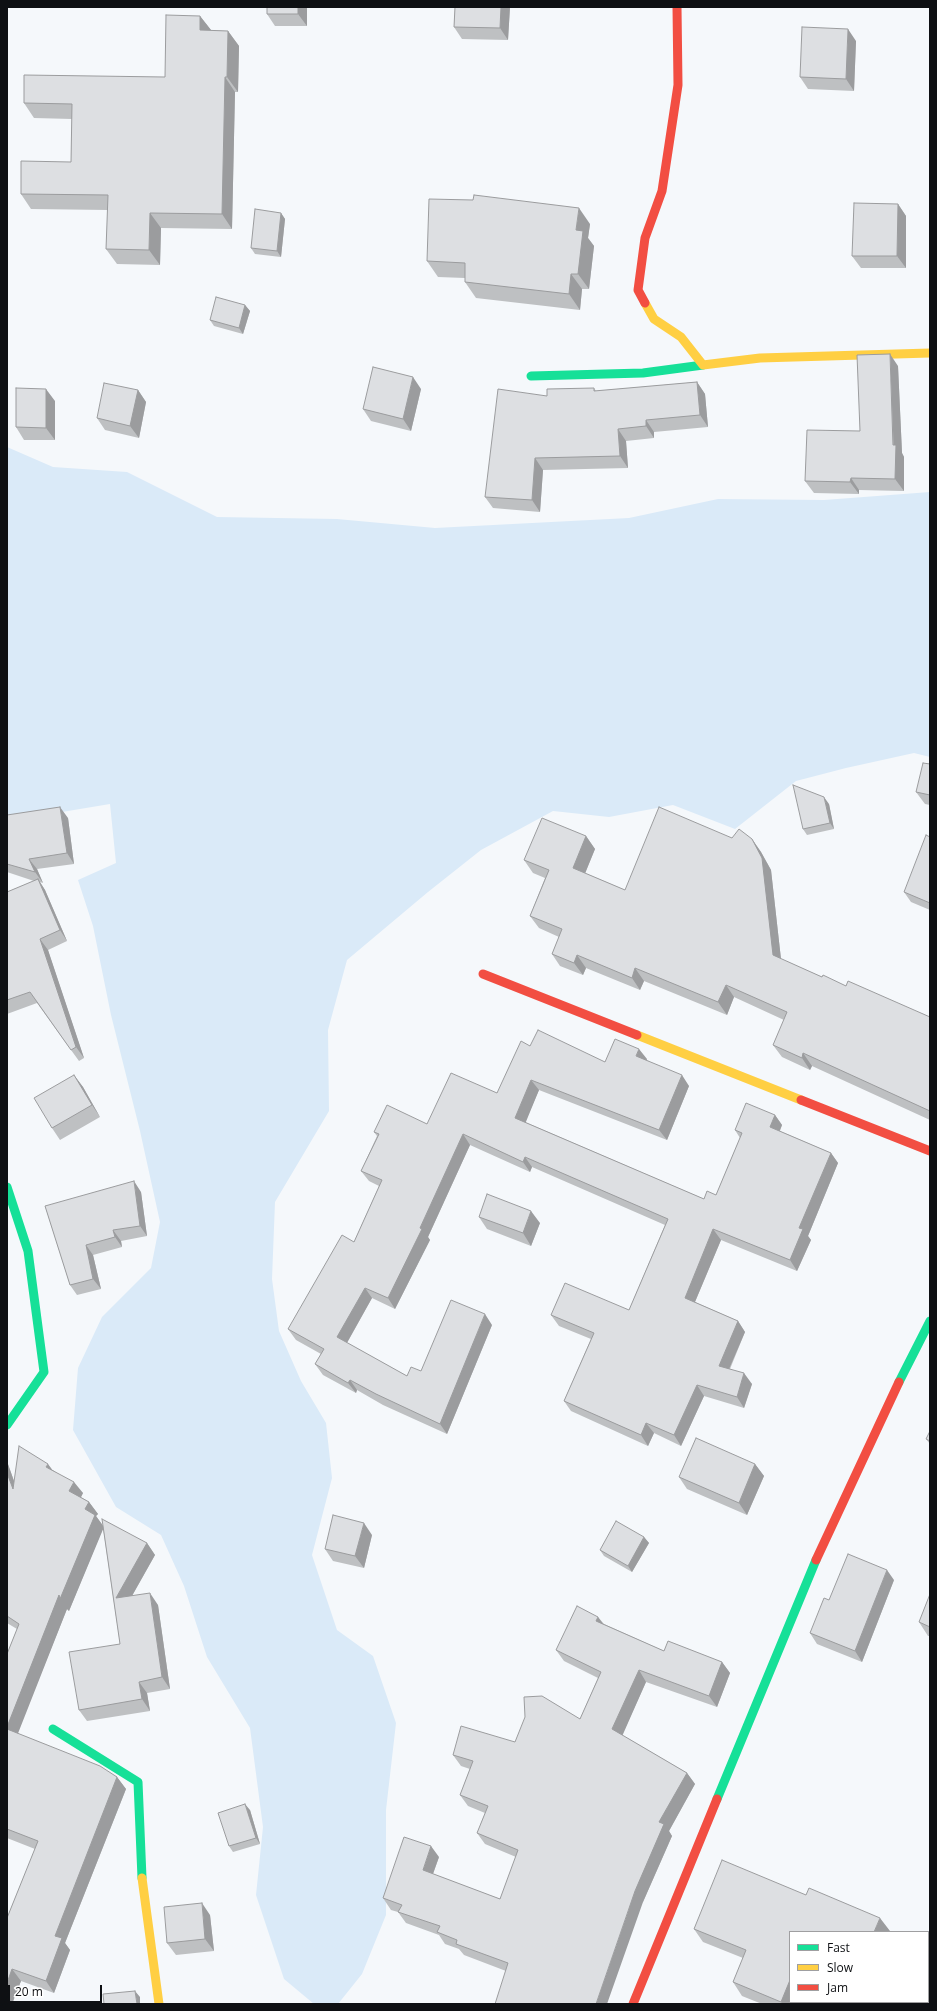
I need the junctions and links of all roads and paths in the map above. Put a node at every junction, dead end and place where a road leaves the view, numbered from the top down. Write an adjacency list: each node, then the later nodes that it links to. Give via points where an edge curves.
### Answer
1 (677, 7): 3 (street, via 678,85 662,191 645,238 638,290 654,319 681,337)
2 (930, 353): 3 (street, via 760,358)
3 (703, 365): 4 (street, via 643,372)
4 (531, 376)
5 (483, 974): 6 (street)
6 (930, 1151)
7 (7, 1187): 9 (street, via 28,1251 44,1372)
8 (930, 1321): 12 (street, via 889,1401 811,1572)
9 (7, 1425)
10 (52, 1728): 11 (street, via 138,1782 142,1886)
11 (159, 2004)
12 (633, 2004)

